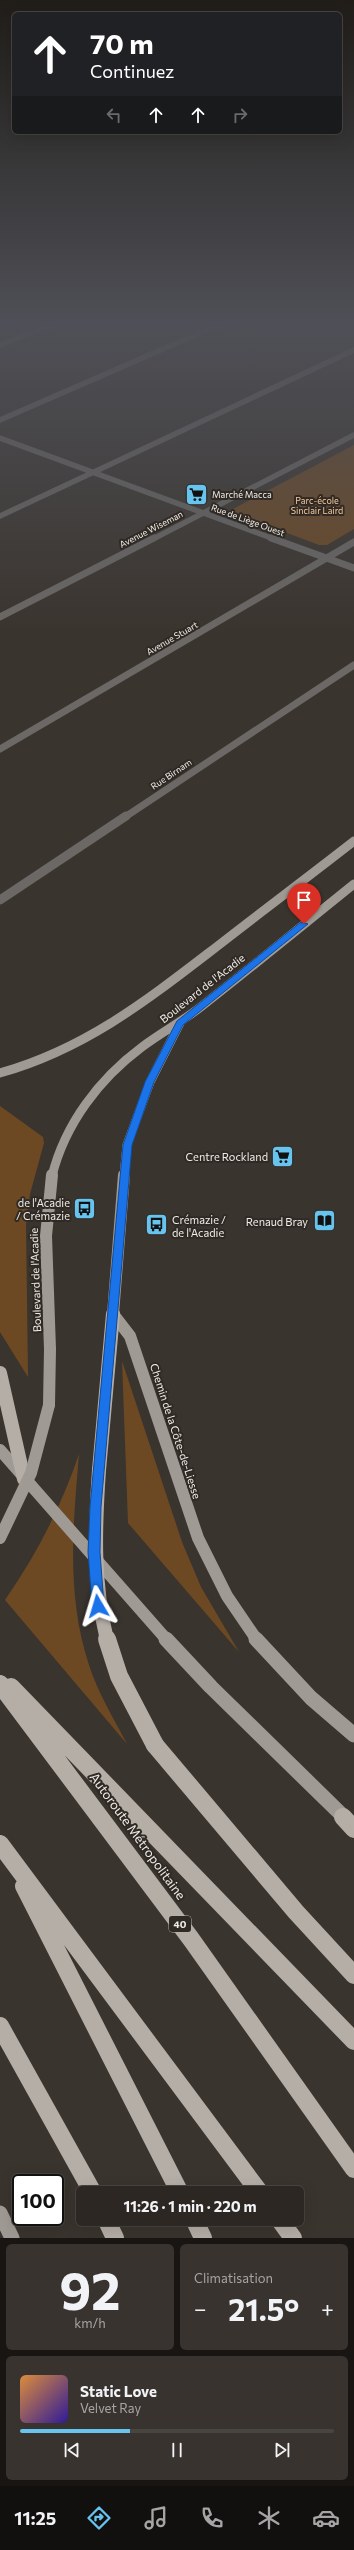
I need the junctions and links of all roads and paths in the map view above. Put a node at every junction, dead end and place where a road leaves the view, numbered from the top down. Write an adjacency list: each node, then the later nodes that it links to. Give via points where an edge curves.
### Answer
1 (190, 426): 4 (street)
2 (354, 435): 5 (street, Avenue Wiseman)
3 (0, 438): 4 (street, Rue de Liège Ouest)
4 (93, 472): 5 (street, Rue de Liège Ouest); 6 (street)
5 (203, 513): 8 (street, Rue de Liège Ouest); 10 (street, Avenue Wiseman)
6 (0, 516)
7 (354, 542): 8 (street, Avenue Stuart)
8 (326, 558): 9 (street, Rue de Liège Ouest); 12 (street, Avenue Stuart)
9 (354, 568)
10 (0, 617)
11 (354, 665): 15 (street, Rue Birnam)
12 (0, 749)
13 (354, 841): 17 (main road, Boulevard de l'Acadie, via 114,1025 58,1055)
14 (354, 884): 16 (main road, Boulevard de l'Acadie)
15 (0, 900)
16 (180, 1023): 18 (main road, via 150,1082 127,1145); 22 (main road, Boulevard de l'Acadie, bridge, via 143,1046 105,1080 76,1118 57,1156 46,1212 51,1364 49,1405 35,1464 11,1520)
17 (0, 1073)
18 (113, 1314): 25 (main road, Chemin de la Côte-de-Liesse, via 130,1336 198,1538 227,1596 262,1648 306,1693); 28 (highway, bridge, via 94,1540 96,1598 111,1658 122,1685 155,1745 296,1912)
19 (0, 1373): 21 (highway)
20 (0, 1450): 21 (main road)
21 (24, 1479): 26 (main road, via 211,1687)
22 (0, 1538)
23 (0, 1676): 30 (highway)
24 (0, 1684): 31 (highway, Autoroute Métropolitaine / 40, via 191,1939)
25 (354, 1735)
26 (350, 1824)
27 (4, 1849): 33 (highway); 34 (highway)
28 (354, 1975)
29 (0, 2026): 32 (highway, via 31,2077)
30 (354, 2041)
31 (354, 2169)
32 (89, 2186)
33 (176, 2186)
34 (255, 2186)
35 (0, 2214): 39 (main road)
36 (109, 2226): 40 (highway)
37 (197, 2226): 41 (highway)
38 (284, 2226): 42 (highway)
39 (12, 2238)
40 (115, 2238)
41 (203, 2238)
42 (293, 2238)

